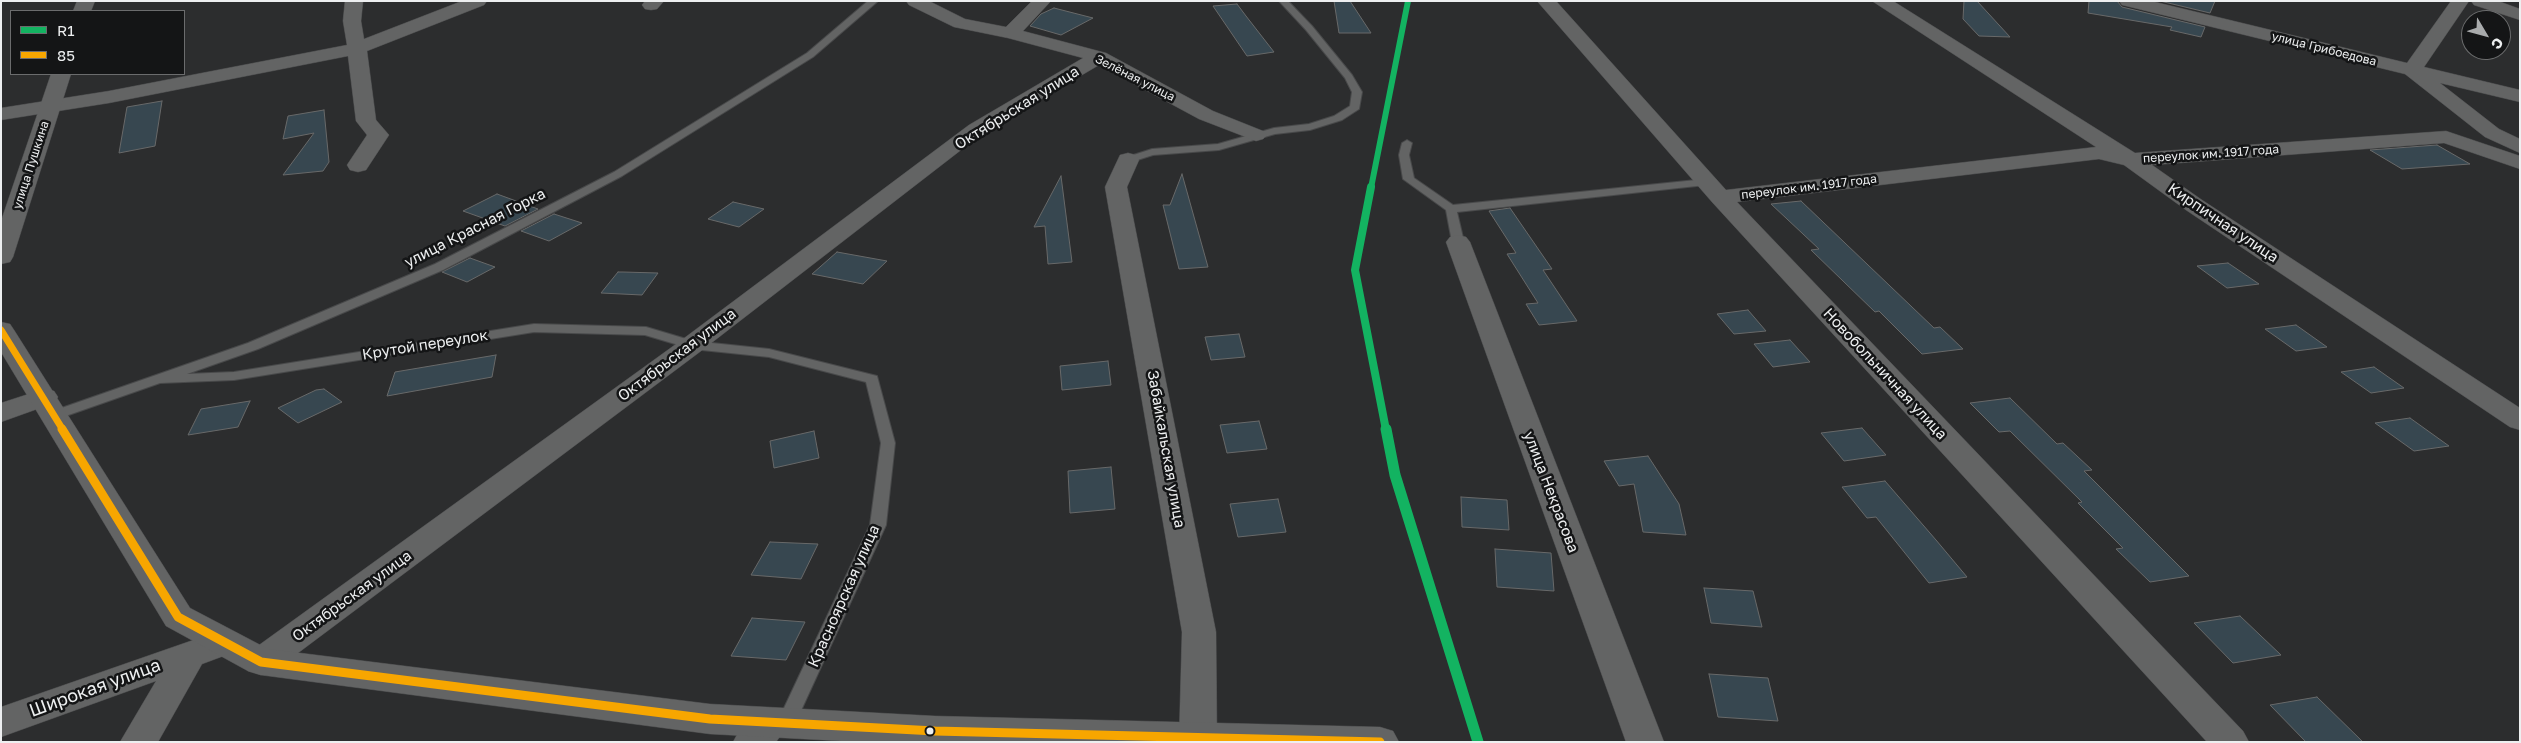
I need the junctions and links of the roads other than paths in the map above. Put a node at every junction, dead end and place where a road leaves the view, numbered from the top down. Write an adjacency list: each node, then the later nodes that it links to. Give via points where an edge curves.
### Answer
1 (354, 1): 14 (street, via 352,21)
2 (478, 1): 14 (street)
3 (874, 1): 34 (lane, улица Красная Горка, via 810,54 618,174 440,267 253,346)
4 (915, 1): 13 (street, Зелёная улица, via 960,23)
5 (1042, 1): 13 (street)
6 (1283, 1): 21 (lane, via 1349,77 1357,92 1355,107 1338,118 1310,127)
7 (1546, 1): 28 (street, Новобольничная улица)
8 (1881, 1): 25 (street, Кирпичная улица)
9 (2128, 1): 16 (street, улица Грибоедова)
10 (2460, 1): 16 (street)
11 (2480, 1): 12 (street)
12 (2520, 15)
13 (1010, 33): 15 (street, Зелёная улица)
14 (358, 48): 19 (street); 27 (street, via 366,121 378,135)
15 (1099, 58): 21 (street, Зелёная улица, via 1206,115); 33 (street, Октябрьская улица, via 976,129)
16 (2412, 70): 18 (street, улица Грибоедова); 23 (street, via 2492,133)
17 (61, 75): 19 (street, улица Пушкина)
18 (2520, 96)
19 (50, 106): 20 (street); 31 (street, улица Пушкина)
20 (1, 114)
21 (1256, 135): 24 (lane, via 1219,147 1152,152)
22 (1407, 143): 29 (lane, via 1404,155 1409,179)
23 (2520, 147)
24 (1128, 160): 43 (street, Забайкальская улица, via 1116,187 1199,632)
25 (2131, 160): 26 (street, переулок им. 1917 года, via 2446,137); 28 (street, переулок им. 1917 года, via 2099,153); 37 (street, Кирпичная улица)
26 (2520, 163)
27 (358, 165)
28 (1713, 189): 29 (lane); 47 (street, Новобольничная улица)
29 (1450, 209): 30 (lane)
30 (1458, 242): 46 (street, улица Некрасова)
31 (1, 257)
32 (1, 330): 35 (street)
33 (692, 344): 34 (lane, Крутой переулок, via 646,332 534,328 234,376); 40 (street, Октябрьская улица); 42 (lane, Красноярская улица, via 769,354 872,379 888,443 878,525)
34 (158, 379): 35 (lane, улица Красная Горка)
35 (49, 406): 36 (street); 38 (street, via 178,617)
36 (1, 413)
37 (2520, 421)
38 (225, 642): 39 (street, Широкая улица); 40 (street)
39 (189, 655): 41 (street, Широкая улица); 44 (street, Широкая улица)
40 (261, 662): 42 (street)
41 (1, 722)
42 (770, 729): 43 (street)
43 (1198, 740): 45 (street)
44 (139, 742)
45 (1380, 742)
46 (1645, 742)
47 (2230, 742)

